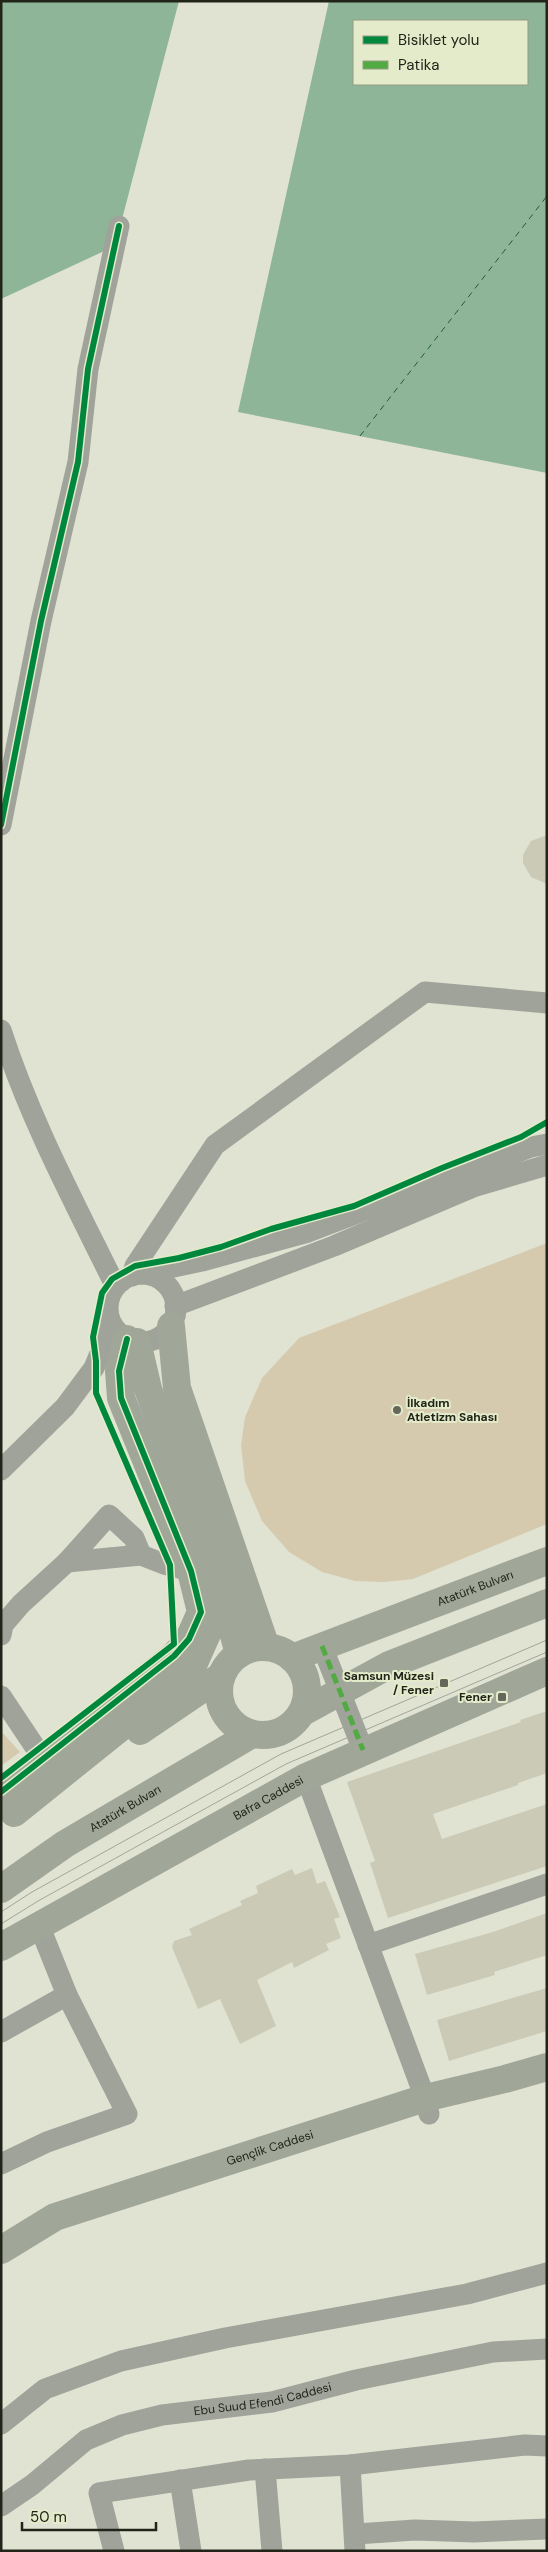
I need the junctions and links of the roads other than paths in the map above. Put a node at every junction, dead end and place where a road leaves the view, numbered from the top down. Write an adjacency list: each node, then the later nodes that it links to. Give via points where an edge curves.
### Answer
1 (119, 226): 2 (street, via 88,369 78,462 41,621)
2 (1, 825)
3 (547, 1003): 7 (street, via 425,992 215,1145 135,1266)
4 (1, 1030): 7 (street, via 18,1083 112,1279)
5 (547, 1144): 7 (street, via 531,1147 308,1232 202,1262)
6 (547, 1165): 8 (street, via 473,1187)
7 (132, 1277): 8 (street, via 151,1276 164,1284 173,1296); 9 (street, via 113,1290 108,1301 108,1313)
8 (173, 1316): 9 (street, via 156,1339); 19 (main road, via 176,1388)
9 (125, 1335): 10 (street, via 94,1368 65,1407); 14 (main road, via 119,1371 121,1398); 15 (main road)
10 (1, 1470)
11 (141, 1555): 13 (street); 13 (street, via 134,1538 109,1515); 14 (street)
12 (547, 1561): 18 (main road, Atatürk Bulvarı)
13 (67, 1562): 17 (street, via 21,1604 3,1625)
14 (191, 1571): 29 (main road, via 201,1612 189,1640 174,1656)
15 (221, 1588): 20 (main road); 31 (main road, via 210,1626 194,1663 136,1715)
16 (547, 1603): 24 (main road, Atatürk Bulvarı, via 388,1665)
17 (1, 1635)
18 (322, 1646): 21 (main road, Atatürk Bulvarı); 24 (street)
19 (266, 1647): 20 (main road, via 252,1648); 21 (main road, via 280,1650)
20 (239, 1654): 23 (main road, via 228,1664)
21 (292, 1658): 26 (main road, via 307,1683)
22 (547, 1671): 28 (main road, Bafra Caddesi)
23 (222, 1676): 27 (main road, via 219,1690 221,1705 233,1723); 31 (main road, via 84,1770)
24 (339, 1692): 26 (main road, Atatürk Bulvarı); 28 (street)
25 (1, 1696): 29 (street, via 37,1750)
26 (303, 1712): 27 (main road, Atatürk Bulvarı, via 294,1724 281,1732 266,1736)
27 (252, 1734): 33 (main road, Atatürk Bulvarı, via 65,1844)
28 (363, 1750): 30 (main road, Bafra Caddesi)
29 (49, 1752): 31 (main road)
30 (306, 1776): 34 (main road, Bafra Caddesi); 35 (street)
31 (6, 1809)
32 (547, 1884): 35 (street)
33 (1, 1889)
34 (39, 1925): 36 (main road, Bafra Caddesi); 37 (street)
35 (368, 1945): 41 (street)
36 (1, 1947)
37 (67, 1995): 38 (street); 42 (street, via 126,2114 47,2142)
38 (1, 2032)
39 (547, 2067): 41 (main road, Gençlik Caddesi)
40 (547, 2086): 41 (main road, Gençlik Caddesi)
41 (427, 2106): 43 (main road, Gençlik Caddesi, via 299,2137 55,2217); 44 (main road, Gençlik Caddesi, via 62,2225)
42 (1, 2164)
43 (1, 2250)
44 (1, 2262)
45 (547, 2273): 47 (street, via 467,2294 225,2338 121,2361 45,2390)
46 (547, 2348): 52 (street, Ebu Suud Efendi Caddesi, via 484,2354 365,2378 272,2402 162,2415 122,2425 86,2440)
47 (1, 2424)
48 (547, 2446): 49 (street)
49 (350, 2465): 50 (street); 54 (street)
50 (265, 2469): 51 (street); 57 (street)
51 (180, 2480): 55 (street, via 99,2493); 56 (street)
52 (1, 2506)
53 (547, 2529): 54 (street, via 415,2530)
54 (355, 2542)
55 (114, 2551)
56 (191, 2551)
57 (272, 2551)

